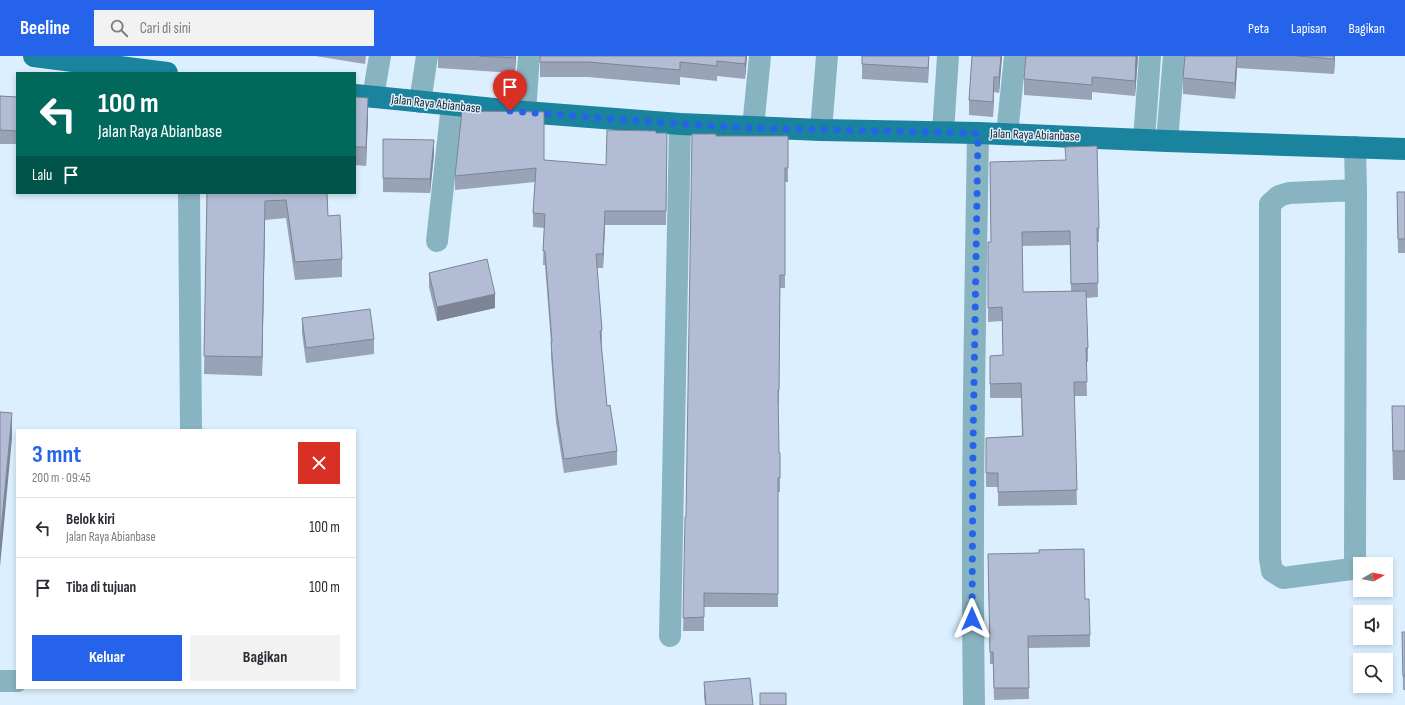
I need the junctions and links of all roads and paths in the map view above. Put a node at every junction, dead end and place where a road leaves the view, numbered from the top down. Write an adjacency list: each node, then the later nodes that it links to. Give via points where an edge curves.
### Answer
1 (34, 56): 11 (main road)
2 (380, 56): 13 (street)
3 (427, 56): 14 (street)
4 (529, 56): 16 (street)
5 (760, 56): 18 (street)
6 (827, 56): 19 (street)
7 (948, 56): 20 (street)
8 (1015, 56): 22 (street)
9 (1150, 56): 23 (street)
10 (1174, 56): 24 (street)
11 (72, 58): 12 (main road)
12 (161, 72)
13 (364, 96): 14 (main road, Jalan Raya Abianbase)
14 (420, 102): 15 (main road, Jalan Raya Abianbase)
15 (452, 105): 16 (main road, Jalan Raya Abianbase); 29 (street)
16 (525, 112): 17 (main road, Jalan Raya Abianbase)
17 (680, 124): 18 (main road, Jalan Raya Abianbase); 31 (street)
18 (753, 128): 19 (main road, Jalan Raya Abianbase)
19 (821, 130): 20 (main road, Jalan Raya Abianbase)
20 (943, 132): 21 (main road, Jalan Raya Abianbase)
21 (978, 133): 22 (main road, Jalan Raya Abianbase); 34 (street, via 972,605)
22 (1007, 134): 23 (main road, Jalan Raya Abianbase)
23 (1144, 140): 24 (main road, Jalan Raya Abianbase)
24 (1167, 141): 25 (main road, Jalan Raya Abianbase)
25 (1355, 147): 26 (main road, Jalan Raya Abianbase); 27 (street)
26 (1405, 149)
27 (1356, 190): 27 (street, via 1355,560 1359,568 1283,578 1272,571 1270,559 1270,204 1279,196 1289,193)
28 (189, 194): 30 (street)
29 (437, 241)
30 (191, 429)
31 (670, 636)
32 (0, 681): 33 (street)
33 (16, 681)
34 (974, 705)

